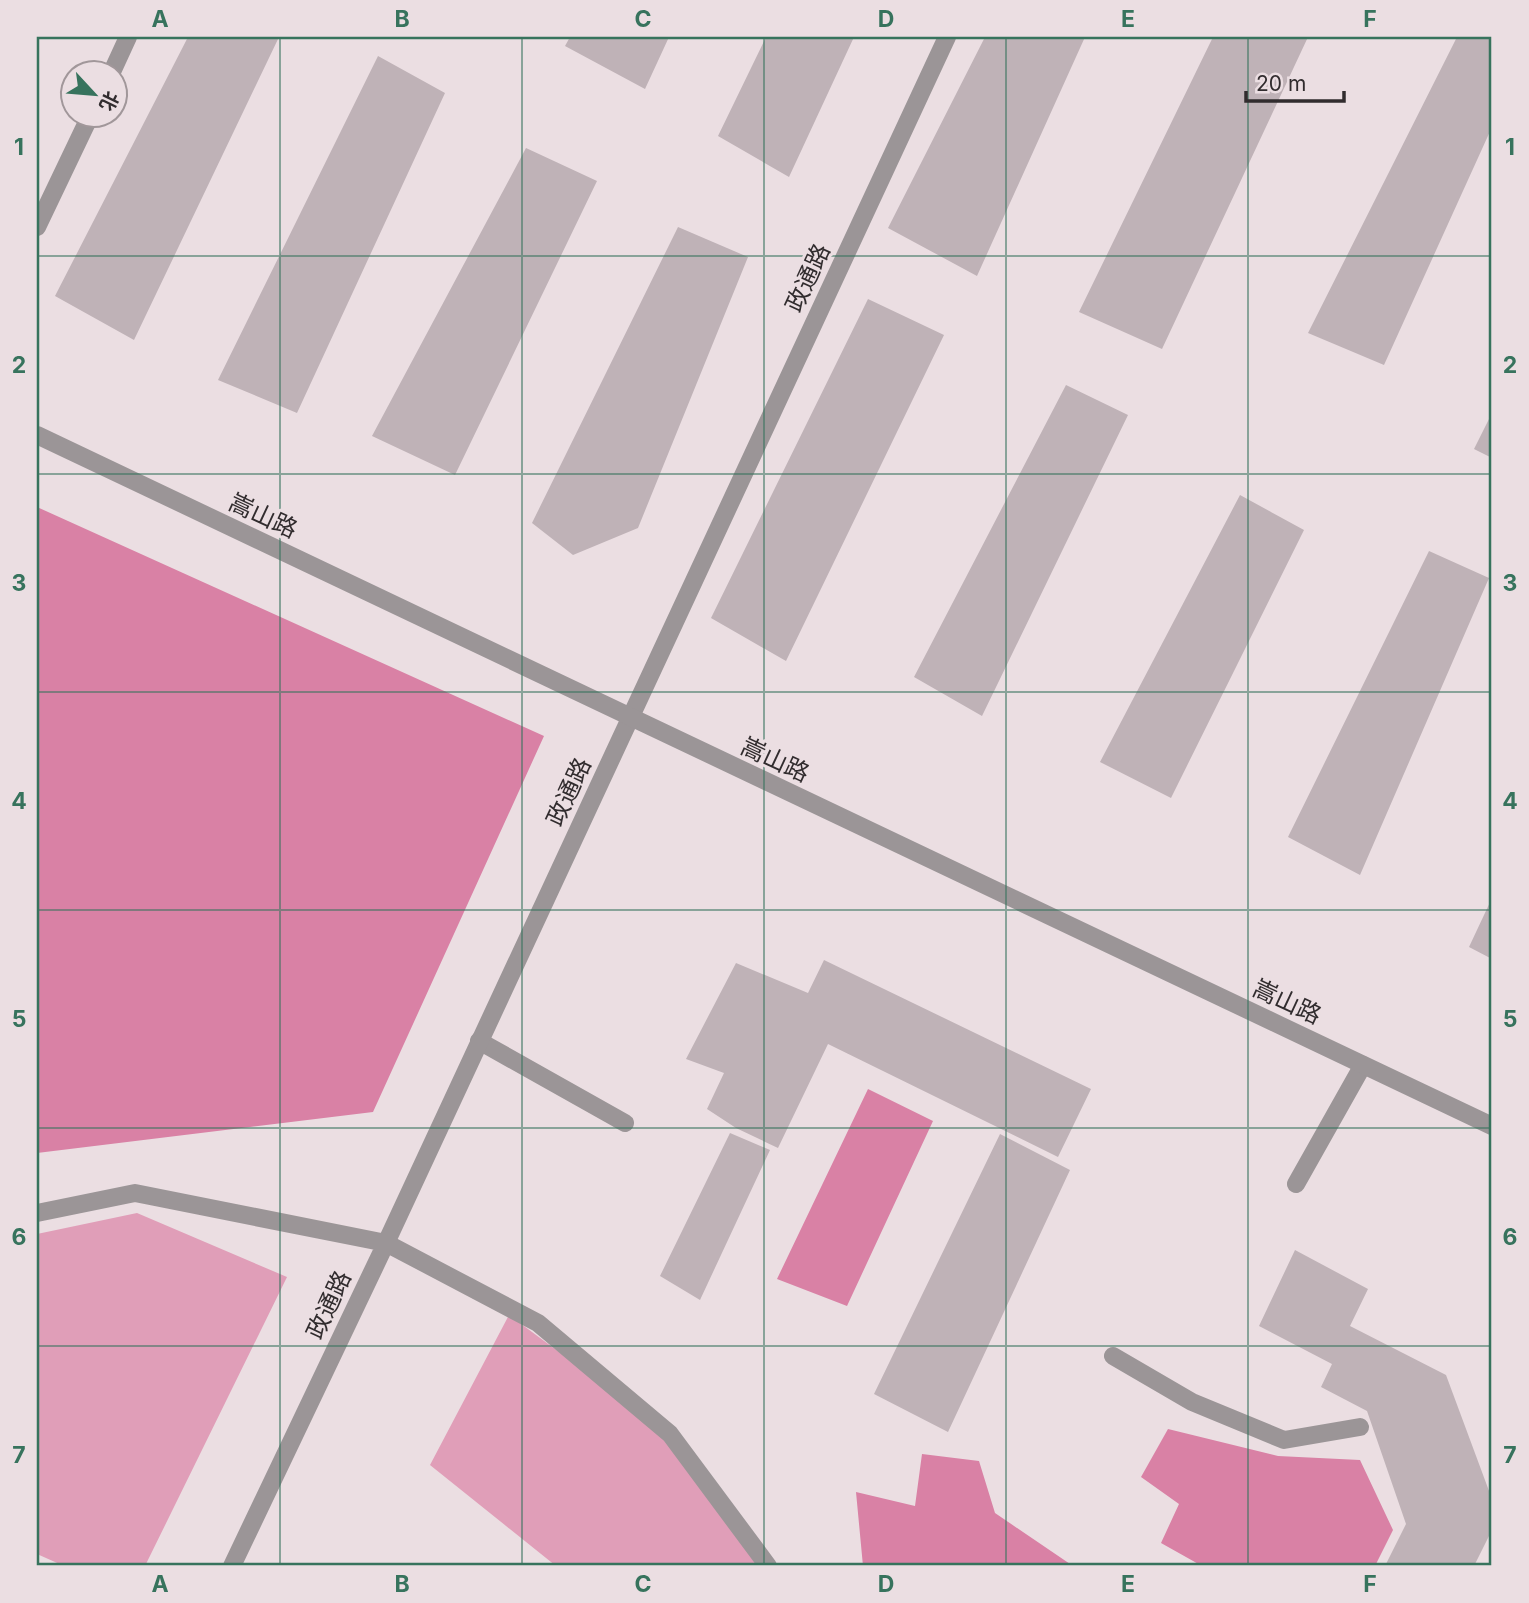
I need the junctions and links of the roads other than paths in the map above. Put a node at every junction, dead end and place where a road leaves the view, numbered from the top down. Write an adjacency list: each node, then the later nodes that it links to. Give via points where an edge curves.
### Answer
1 (128, 37): 3 (street)
2 (947, 37): 7 (street, 政通路)
3 (117, 60)
4 (83, 130): 5 (street)
5 (37, 227)
6 (37, 435): 7 (street, 嵩山路)
7 (631, 718): 8 (street, 政通路); 9 (street, 嵩山路)
8 (479, 1041): 10 (street); 14 (street, 政通路)
9 (1363, 1065): 11 (street, 嵩山路); 12 (street)
10 (625, 1123)
11 (1492, 1126)
12 (1296, 1184)
13 (37, 1213): 14 (street, via 135,1192)
14 (386, 1243): 17 (street, 政通路); 18 (street, via 538,1323 559,1340 670,1434)
15 (1113, 1356): 16 (street, via 1192,1402 1284,1440)
16 (1360, 1427)
17 (232, 1566)
18 (768, 1566)

